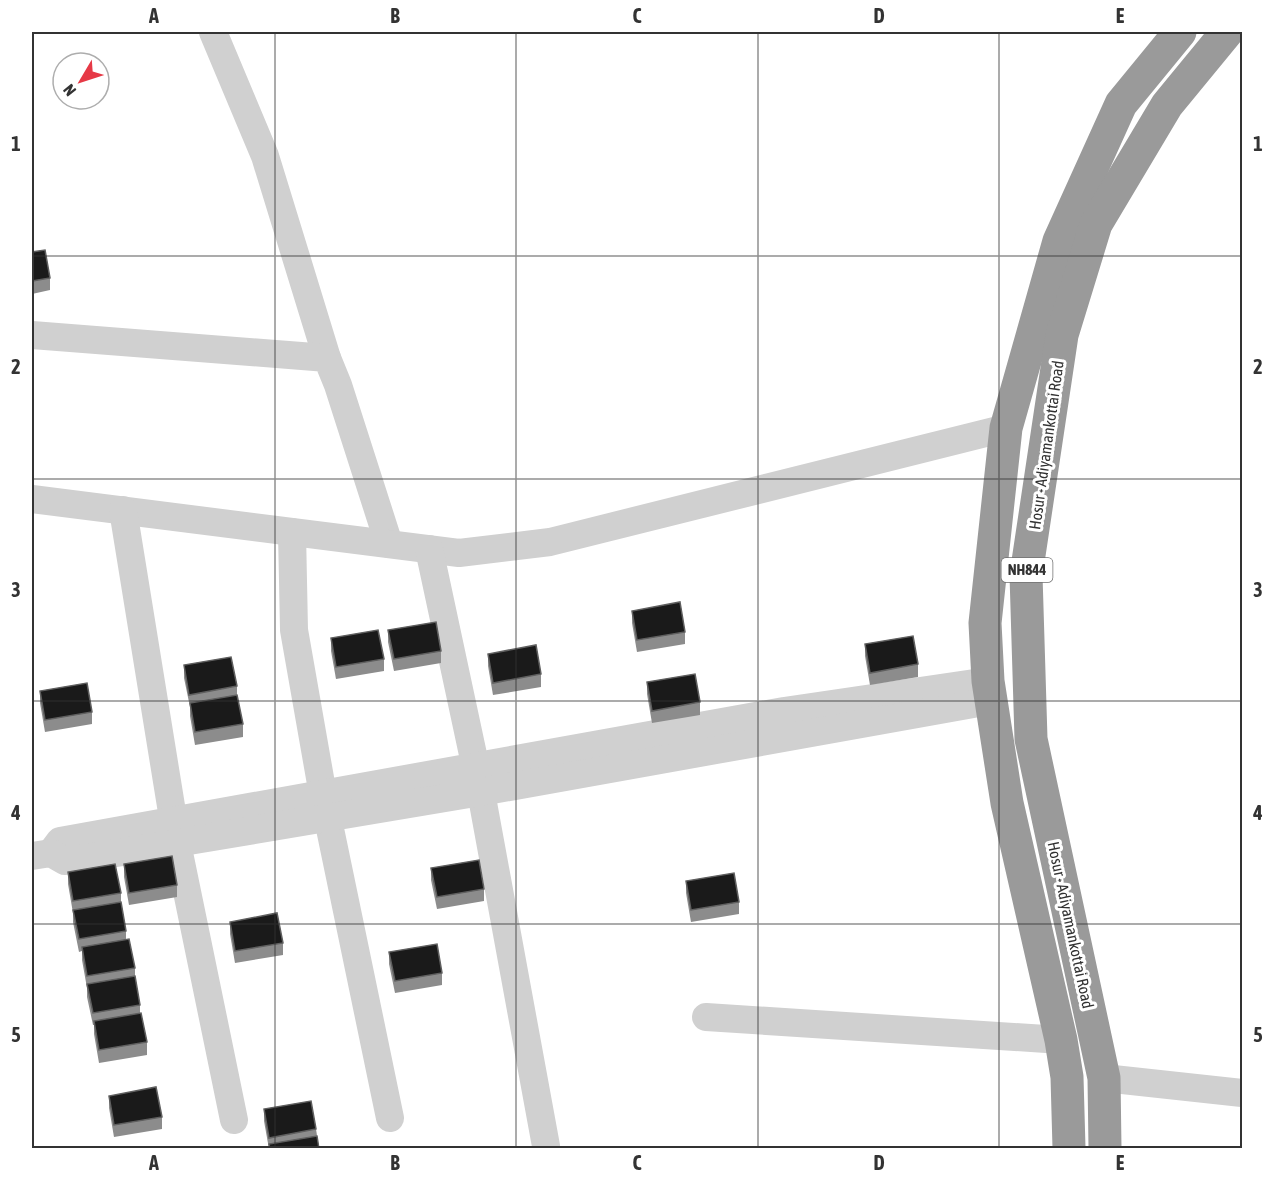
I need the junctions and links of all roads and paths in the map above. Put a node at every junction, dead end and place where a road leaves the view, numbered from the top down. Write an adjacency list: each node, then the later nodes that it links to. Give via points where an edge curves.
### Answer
1 (213, 32): 5 (street, via 265,156)
2 (1180, 32): 6 (highway, Hosur - Adiyamankottai Road / NH844, via 1121,104 1059,241)
3 (1227, 32): 13 (highway, Hosur - Adiyamankottai Road / NH844, via 1167,105 1096,224 1062,335 1026,575)
4 (32, 335): 5 (street)
5 (327, 358): 10 (street)
6 (1006, 428): 11 (street, via 550,542 459,553); 12 (highway, Hosur - Adiyamankottai Road / NH844)
7 (32, 499): 8 (street)
8 (123, 510): 9 (street); 17 (street)
9 (292, 532): 10 (street); 16 (street, via 294,630)
10 (389, 544): 11 (street)
11 (429, 549): 15 (street)
12 (989, 591): 13 (highway); 14 (highway, Hosur - Adiyamankottai Road / NH844)
13 (1027, 592): 21 (highway, Hosur - Adiyamankottai Road / NH844, via 1031,739)
14 (989, 691): 15 (street); 20 (highway, Hosur - Adiyamankottai Road / NH844, via 1007,803)
15 (478, 780): 16 (street); 25 (street)
16 (326, 806): 17 (street); 23 (street)
17 (175, 832): 18 (street, via 65,861); 24 (street)
18 (41, 855)
19 (706, 1017): 20 (street)
20 (1060, 1040): 26 (highway, Hosur - Adiyamankottai Road / NH844, via 1067,1077)
21 (1104, 1078): 22 (street); 27 (highway, Hosur - Adiyamankottai Road / NH844)
22 (1242, 1093)
23 (390, 1118)
24 (234, 1120)
25 (546, 1146)
26 (1069, 1149)
27 (1105, 1149)

